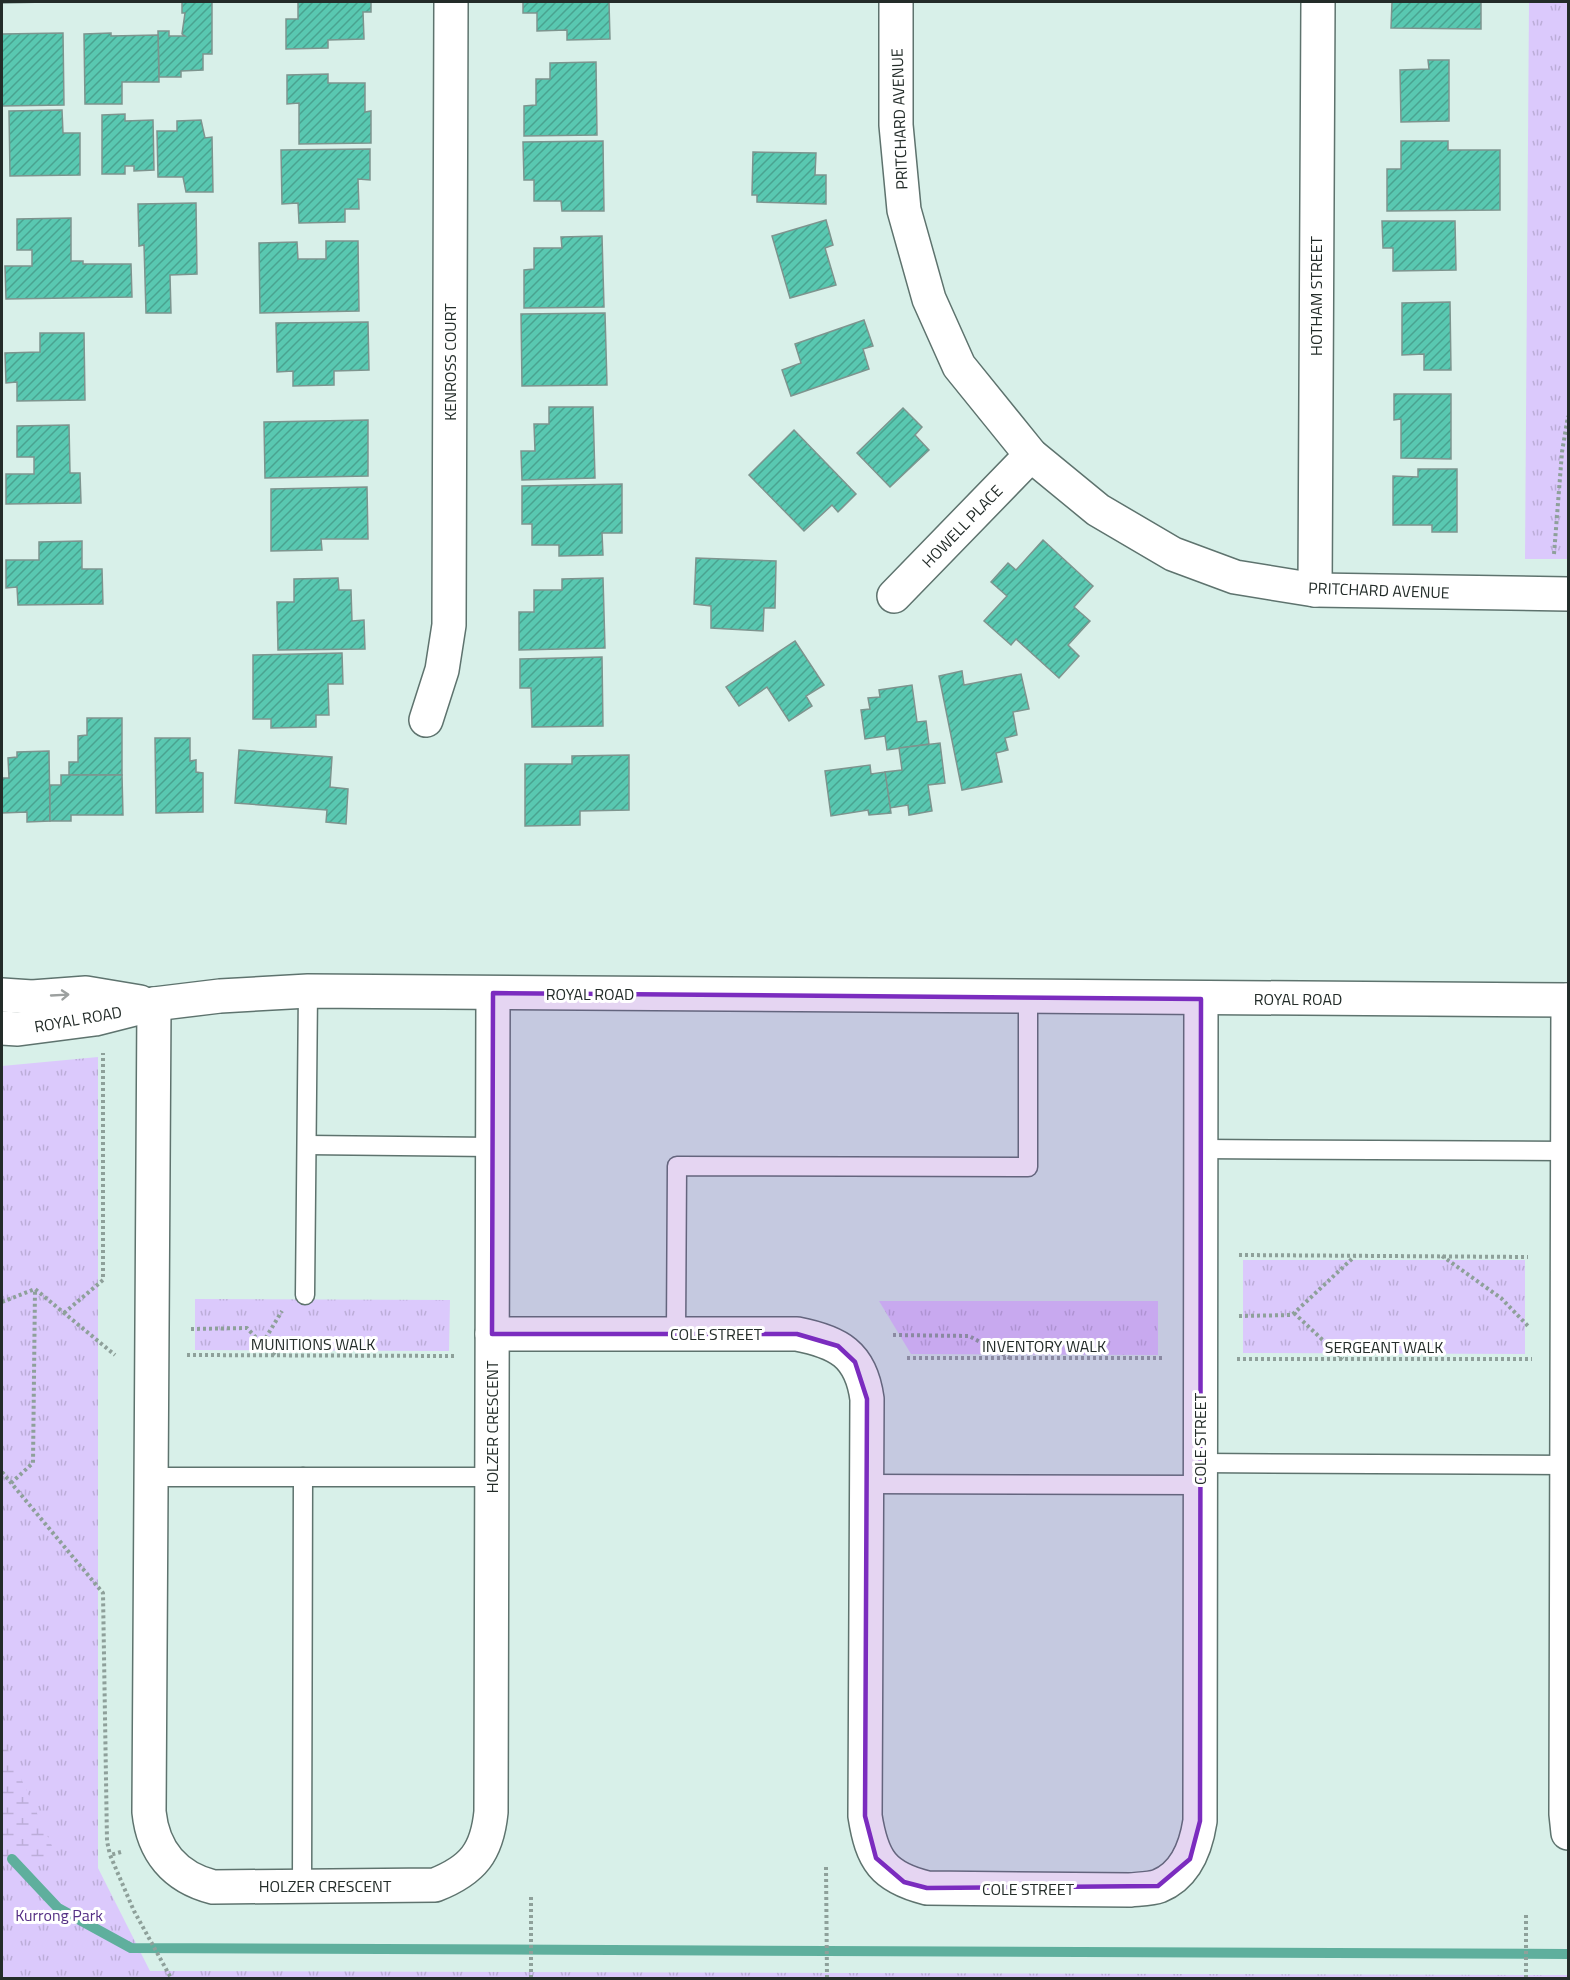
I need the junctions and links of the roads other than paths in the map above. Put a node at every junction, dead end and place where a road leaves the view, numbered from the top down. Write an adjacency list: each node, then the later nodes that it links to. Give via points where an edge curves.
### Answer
1 (451, 2): 8 (street, KENROSS COURT, via 449,625 442,670)
2 (896, 2): 4 (street, PRITCHARD AVENUE, via 896,125 904,210 928,299 959,366)
3 (1318, 2): 5 (street, HOTHAM STREET)
4 (1030, 455): 5 (street, PRITCHARD AVENUE, via 1098,510 1173,554 1234,577); 7 (street, HOWELL PLACE)
5 (1315, 590): 6 (street, PRITCHARD AVENUE)
6 (1569, 594)
7 (894, 596)
8 (426, 720)
9 (308, 991): 10 (street, ROYAL ROAD); 15 (street, ROYAL ROAD); 17 (lane)
10 (492, 993): 12 (street, ROYAL ROAD); 18 (street, HOLZER CRESCENT)
11 (2, 995): 15 (street, ROYAL ROAD, one-way to 15, via 86,993)
12 (1028, 998): 13 (street, ROYAL ROAD); 23 (lane, via 1028,1167 677,1166)
13 (1201, 999): 14 (street, ROYAL ROAD); 19 (street, COLE STREET)
14 (1568, 1000): 20 (street)
15 (154, 1004): 16 (street, ROYAL ROAD, via 95,1019); 25 (street, HOLZER CRESCENT)
16 (2, 1028)
17 (307, 1145): 18 (lane); 21 (lane)
18 (492, 1147): 22 (street, HOLZER CRESCENT)
19 (1201, 1149): 20 (lane); 24 (street, COLE STREET)
20 (1568, 1151): 28 (street)
21 (305, 1295)
22 (492, 1334): 23 (street, COLE STREET); 27 (street, HOLZER CRESCENT)
23 (676, 1334): 29 (street, COLE STREET, via 797,1334 838,1346 855,1362 865,1382)
24 (1200, 1474): 28 (lane); 29 (lane); 29 (street, COLE STREET, via 1200,1821 1196,1845 1190,1859 1158,1886 1130,1890 927,1888 887,1872 876,1858 865,1816)
25 (153, 1477): 26 (lane); 31 (street, HOLZER CRESCENT, via 149,1812 154,1839 170,1864 196,1883 213,1887)
26 (303, 1477): 27 (lane); 31 (lane)
27 (492, 1477): 31 (street, HOLZER CRESCENT, via 491,1812 482,1850 454,1877 435,1885)
28 (1568, 1480): 30 (street)
29 (867, 1484)
30 (1569, 1833)
31 (302, 1886)

